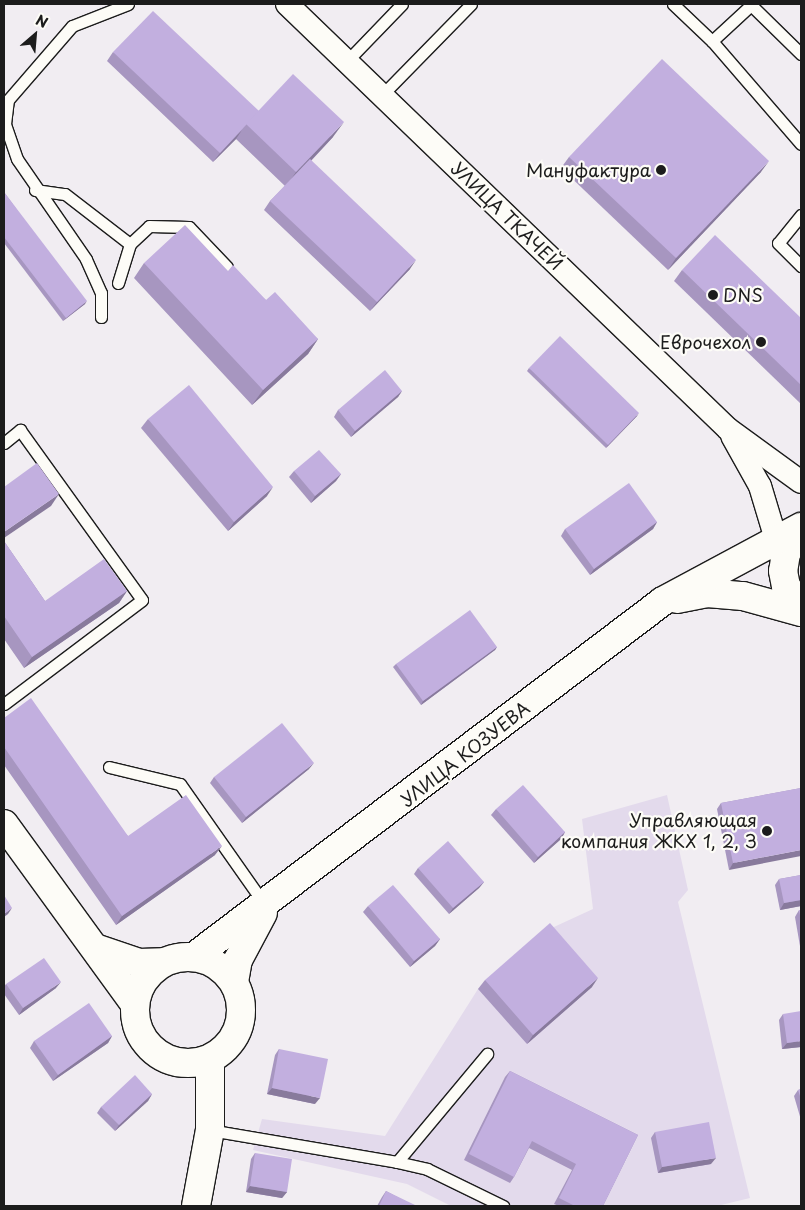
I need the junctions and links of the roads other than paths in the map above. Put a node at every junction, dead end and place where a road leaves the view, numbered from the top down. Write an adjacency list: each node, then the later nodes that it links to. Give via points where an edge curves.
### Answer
1 (128, 4): 11 (lane, via 72,26 8,100 5,124 16,159)
2 (287, 4): 8 (street, УЛИЦА ТКАЧЕЙ)
3 (402, 4): 8 (lane)
4 (471, 4): 9 (lane)
5 (673, 4): 6 (lane)
6 (712, 41): 7 (lane, via 751,5); 10 (lane)
7 (801, 54)
8 (347, 61): 9 (street, УЛИЦА ТКАЧЕЙ)
9 (382, 95): 18 (street, УЛИЦА ТКАЧЕЙ)
10 (801, 144)
11 (35, 190): 13 (lane, via 65,194); 17 (lane, via 86,259 101,292)
12 (801, 215): 14 (lane, via 778,243)
13 (130, 244): 15 (lane, via 149,226 190,227); 16 (lane)
14 (801, 266)
15 (226, 267)
16 (118, 284)
17 (101, 317)
18 (728, 429): 20 (street, УЛИЦА ТКАЧЕЙ); 21 (street, УЛИЦА ТКАЧЕЙ, via 760,486)
19 (4, 443): 25 (lane, via 20,430 142,600)
20 (801, 482)
21 (794, 532): 22 (street, УЛИЦА КОЗУЕВА); 23 (street, via 783,571 786,586)
22 (663, 601): 24 (street, УЛИЦА КОЗУЕВА, via 707,593 776,603); 28 (street, УЛИЦА КОЗУЕВА)
23 (801, 608)
24 (801, 612)
25 (4, 704)
26 (108, 767): 28 (lane, via 180,784)
27 (4, 824): 29 (street)
28 (266, 906): 30 (street, УЛИЦА КОЗУЕВА); 32 (street, УЛИЦА КОЗУЕВА, via 238,960)
29 (95, 948): 31 (street, via 139,963); 33 (street)
30 (195, 956): 31 (street); 32 (street, via 218,966)
31 (162, 962): 33 (street, via 142,980)
32 (234, 982): 35 (street, УЛИЦА КОЗУЕВА, via 241,1018 235,1036)
33 (134, 1003): 35 (street, via 136,1026 148,1047 167,1060 189,1064)
34 (487, 1054): 37 (lane)
35 (210, 1059): 36 (street)
36 (210, 1130): 37 (lane); 38 (street)
37 (396, 1162): 39 (lane, via 426,1169)
38 (196, 1206)
39 (503, 1206)

